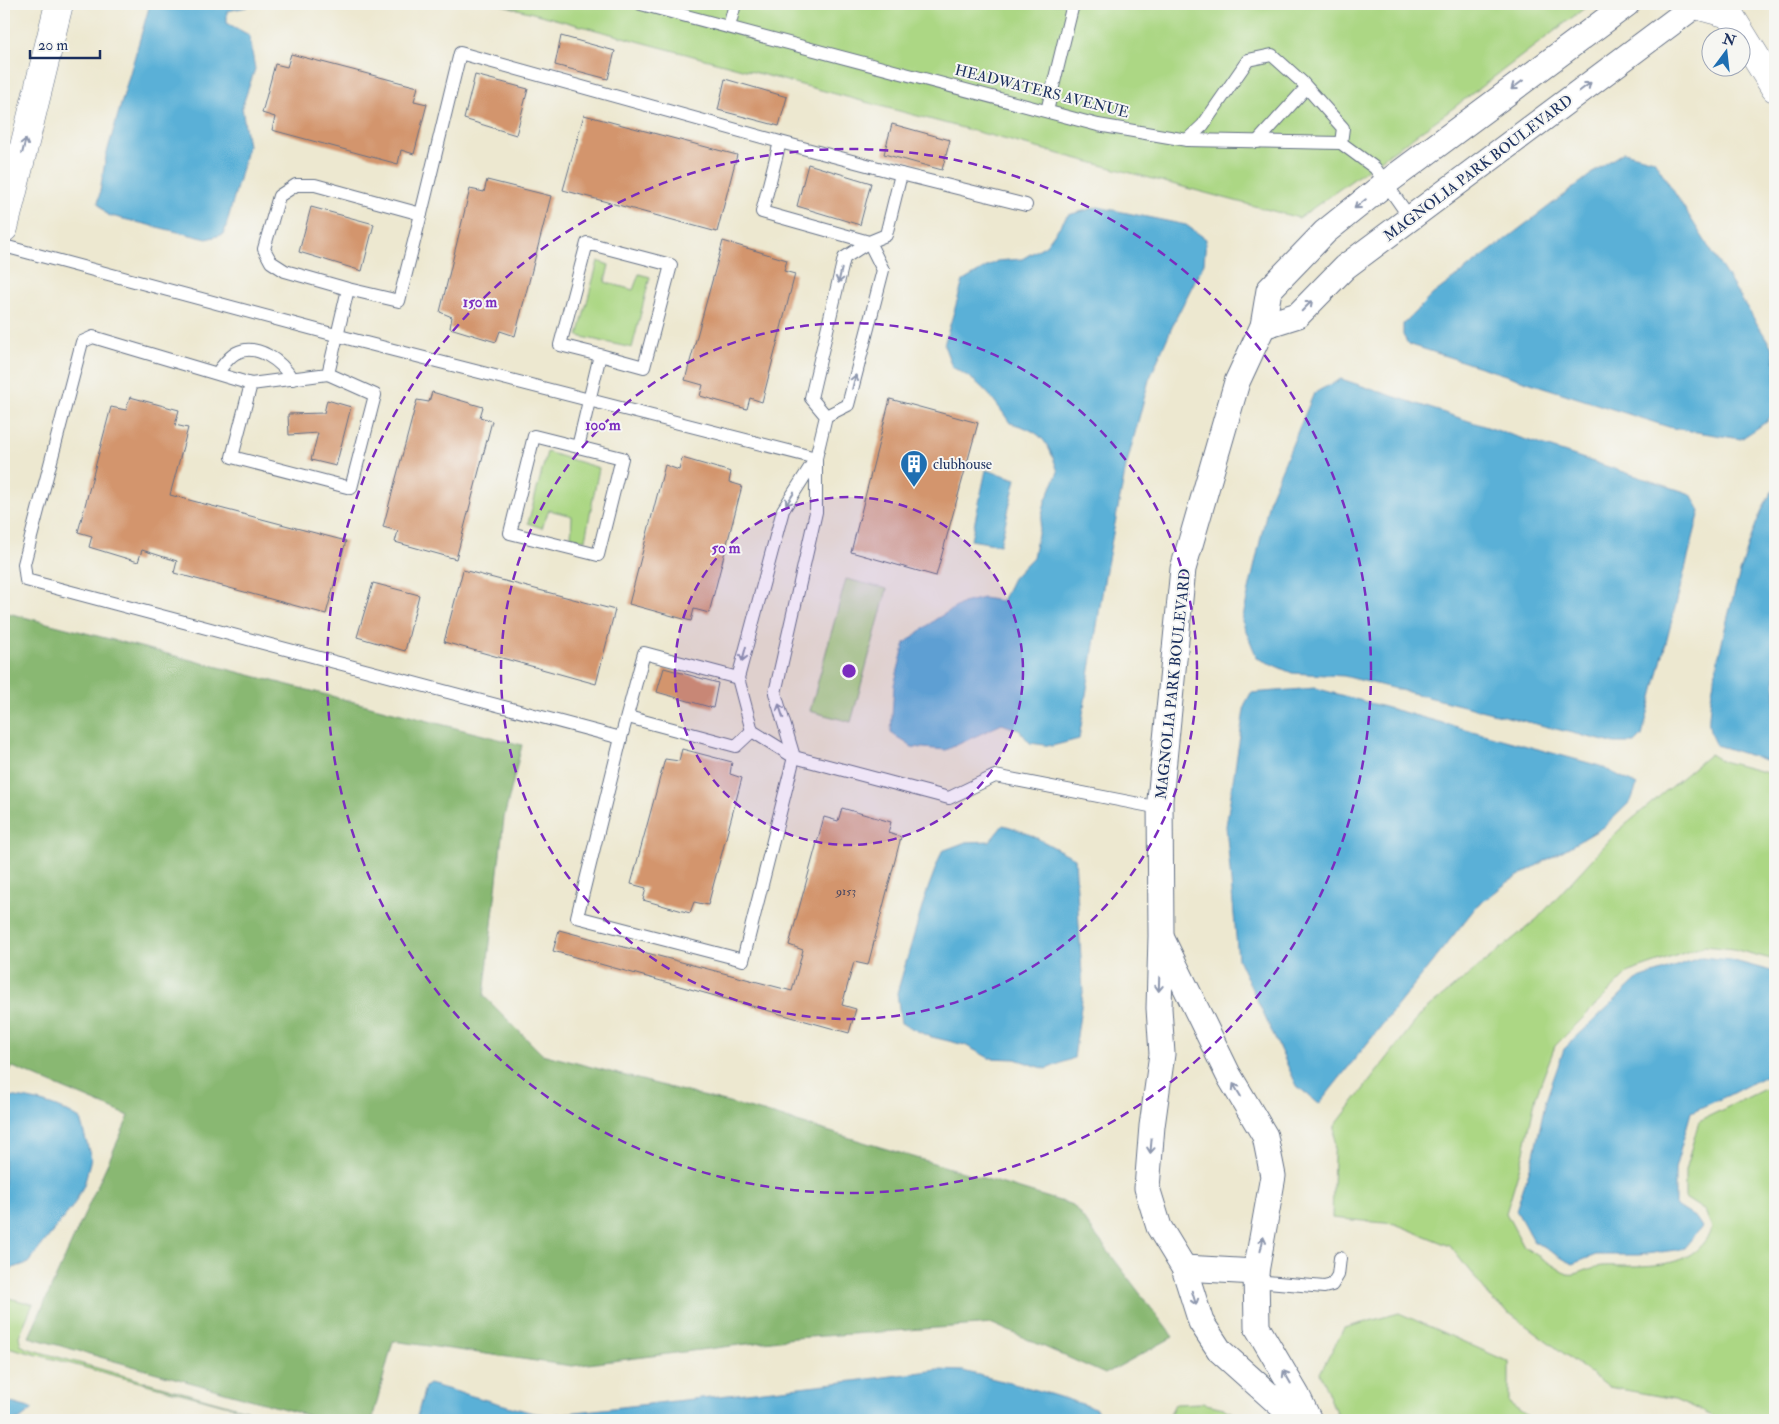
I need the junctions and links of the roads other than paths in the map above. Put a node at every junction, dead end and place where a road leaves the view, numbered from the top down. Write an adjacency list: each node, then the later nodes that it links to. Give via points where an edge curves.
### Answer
1 (59, 4): 21 (street, one-way to 1)
2 (641, 4): 8 (lane, HEADWATERS AVENUE)
3 (735, 4): 8 (lane)
4 (1073, 4): 11 (lane)
5 (1627, 4): 17 (street, MAGNOLIA PARK BOULEVARD, one-way to 17)
6 (1694, 5): 7 (street); 20 (street, MAGNOLIA PARK BOULEVARD, one-way to 6)
7 (1729, 9): 10 (street)
8 (729, 27): 11 (lane, HEADWATERS AVENUE)
9 (1306, 88): 12 (lane, via 1272,55 1248,60 1203,125); 14 (lane); 15 (lane, via 1343,128)
10 (1775, 88)
11 (1047, 111): 12 (lane, HEADWATERS AVENUE, via 1098,125)
12 (1188, 140): 14 (lane, HEADWATERS AVENUE)
13 (780, 142): 16 (lane); 19 (lane, via 460,53); 22 (lane, via 762,212)
14 (1257, 142): 15 (lane, HEADWATERS AVENUE)
15 (1341, 143): 17 (lane, via 1374,168)
16 (901, 174): 18 (lane); 22 (lane, via 886,235)
17 (1386, 183): 20 (lane); 25 (street, MAGNOLIA PARK BOULEVARD, one-way to 25, via 1324,232 1269,290)
18 (1026, 205)
19 (421, 214): 24 (lane, via 399,302); 24 (lane, via 315,185 296,185 278,196 264,248 271,262 285,271)
20 (1410, 218): 25 (street, MAGNOLIA PARK BOULEVARD, one-way to 20, via 1298,315 1345,267)
21 (4, 228)
22 (869, 242): 33 (lane, one-way to 22, via 848,405 883,270); 33 (lane, one-way to 33, via 844,258 811,398)
23 (4, 246): 26 (lane)
24 (348, 289): 26 (lane)
25 (1263, 326): 41 (street, MAGNOLIA PARK BOULEVARD, via 1237,382 1183,569)
26 (338, 336): 29 (lane); 32 (lane)
27 (600, 355): 27 (lane, via 560,344 587,242 672,265 644,367); 32 (lane)
28 (218, 373): 30 (lane, via 236,352 253,350 272,357 286,368); 31 (lane); 39 (lane, via 93,337 82,342 24,564 26,580)
29 (328, 374): 30 (lane); 31 (lane, via 375,395 351,488 232,457)
30 (292, 379): 31 (lane)
31 (251, 384)
32 (589, 400): 34 (lane); 35 (lane)
33 (826, 416): 35 (lane)
34 (578, 447): 34 (lane, via 534,436 510,533 598,555 622,458)
35 (816, 458): 36 (lane, one-way to 36, via 783,510); 40 (lane, one-way to 35, via 775,693 816,512)
36 (738, 678): 37 (lane, via 644,653); 38 (lane)
37 (628, 717): 38 (lane, via 736,746); 39 (lane)
38 (752, 731): 40 (lane)
39 (621, 738): 40 (lane, via 577,917 742,960)
40 (794, 757): 41 (lane, via 949,798 995,776)
41 (1160, 808): 42 (street, MAGNOLIA PARK BOULEVARD)
42 (1161, 936): 44 (street, MAGNOLIA PARK BOULEVARD, one-way to 44, via 1159,1008 1162,1054 1147,1188 1159,1227); 45 (street, MAGNOLIA PARK BOULEVARD, one-way to 42, via 1273,1176 1265,1136 1228,1074)
43 (1340, 1258): 45 (lane, via 1338,1274 1332,1285 1324,1287)
44 (1184, 1268): 45 (street); 46 (street, MAGNOLIA PARK BOULEVARD, one-way to 46, via 1201,1322 1220,1351)
45 (1256, 1276): 47 (street, MAGNOLIA PARK BOULEVARD, one-way to 45, via 1257,1327)
46 (1298, 1420)
47 (1309, 1420)

